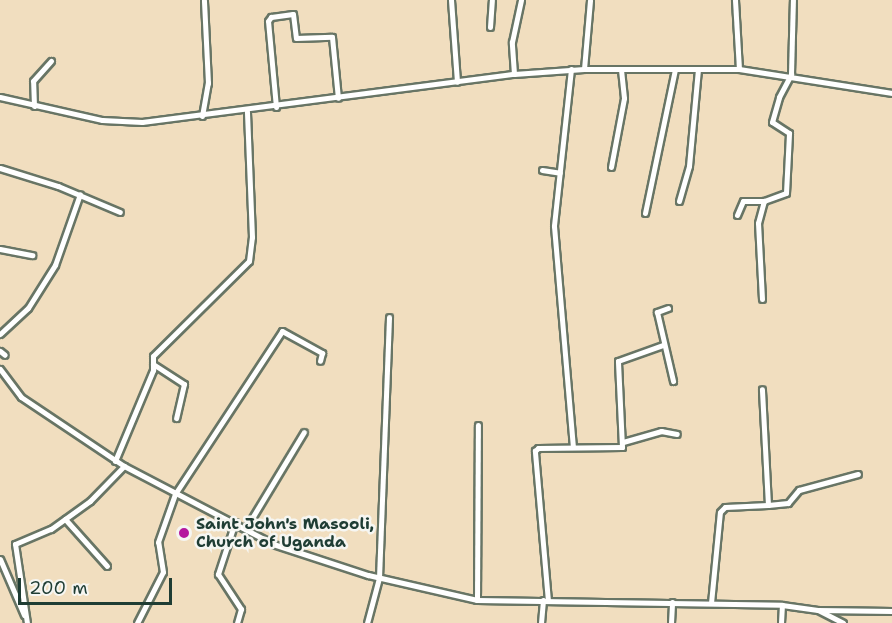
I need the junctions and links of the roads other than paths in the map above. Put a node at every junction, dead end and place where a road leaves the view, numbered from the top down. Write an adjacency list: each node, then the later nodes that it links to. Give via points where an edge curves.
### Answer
1 (204, 0): 25 (street, via 208,83)
2 (451, 0): 18 (street)
3 (492, 0): 8 (street)
4 (521, 0): 16 (street, via 512,42)
5 (590, 0): 11 (street)
6 (735, 0): 15 (street)
7 (793, 0): 17 (street)
8 (490, 27)
9 (51, 60): 22 (street, via 33,81)
10 (571, 69): 11 (street); 16 (street); 29 (street)
11 (584, 69): 12 (street)
12 (621, 69): 13 (street); 27 (street, via 624,98)
13 (675, 69): 14 (street); 34 (street)
14 (698, 69): 15 (street); 31 (street, via 688,166)
15 (739, 69): 17 (street)
16 (514, 74): 18 (street)
17 (791, 75): 19 (street); 32 (street, via 778,97 772,122 789,133 786,193)
18 (457, 82): 21 (street)
19 (892, 93)
20 (0, 97): 22 (street)
21 (338, 98): 23 (street); 23 (street, via 332,37 296,38 293,14 271,17 268,21)
22 (34, 106): 25 (street, via 119,122)
23 (276, 107): 24 (street)
24 (247, 111): 25 (street); 44 (street, via 250,256 246,265 158,351)
25 (202, 116)
26 (0, 168): 30 (street)
27 (611, 168)
28 (542, 170): 29 (street)
29 (560, 173): 53 (street, via 554,226)
30 (80, 194): 33 (street); 41 (street, via 56,265 28,308)
31 (679, 201)
32 (764, 201): 35 (street, via 743,201); 38 (street, via 758,223)
33 (120, 212)
34 (645, 213)
35 (737, 215)
36 (0, 249): 37 (street)
37 (32, 255)
38 (762, 299)
39 (668, 308): 42 (street, via 657,312)
40 (389, 317): 64 (street)
41 (0, 334)
42 (663, 345): 46 (street); 52 (street, via 618,361)
43 (320, 361): 57 (street, via 322,352 282,331)
44 (153, 364): 48 (street, via 184,384); 54 (street)
45 (0, 369): 54 (street, via 21,397)
46 (673, 381)
47 (762, 389): 58 (street)
48 (176, 418)
49 (477, 425): 65 (street)
50 (304, 432): 61 (street)
51 (677, 434): 52 (street, via 661,431)
52 (623, 442): 53 (street, via 619,448)
53 (573, 446): 66 (street, via 538,448 534,454)
54 (115, 461): 55 (street)
55 (124, 466): 57 (street); 59 (street, via 90,501)
56 (858, 474): 58 (street, via 803,488 788,503)
57 (175, 494): 60 (street); 73 (street, via 158,542 164,568)
58 (768, 505): 68 (street, via 725,507 720,512)
59 (65, 519): 63 (street); 72 (street, via 15,544)
60 (235, 522): 61 (street); 74 (street, via 218,574 241,609)
61 (246, 528): 64 (street, via 294,553)
62 (0, 559): 72 (street)
63 (107, 566)
64 (379, 578): 65 (street); 75 (street)
65 (477, 600): 66 (street)
66 (545, 600): 67 (street); 76 (street)
67 (672, 602): 68 (street); 77 (street)
68 (711, 603): 69 (street)
69 (782, 605): 70 (street); 78 (street)
70 (818, 610): 71 (street); 79 (street)
71 (892, 611)
72 (27, 623)
73 (137, 623)
74 (237, 623)
75 (367, 623)
76 (541, 623)
77 (671, 623)
78 (781, 623)
79 (843, 623)

